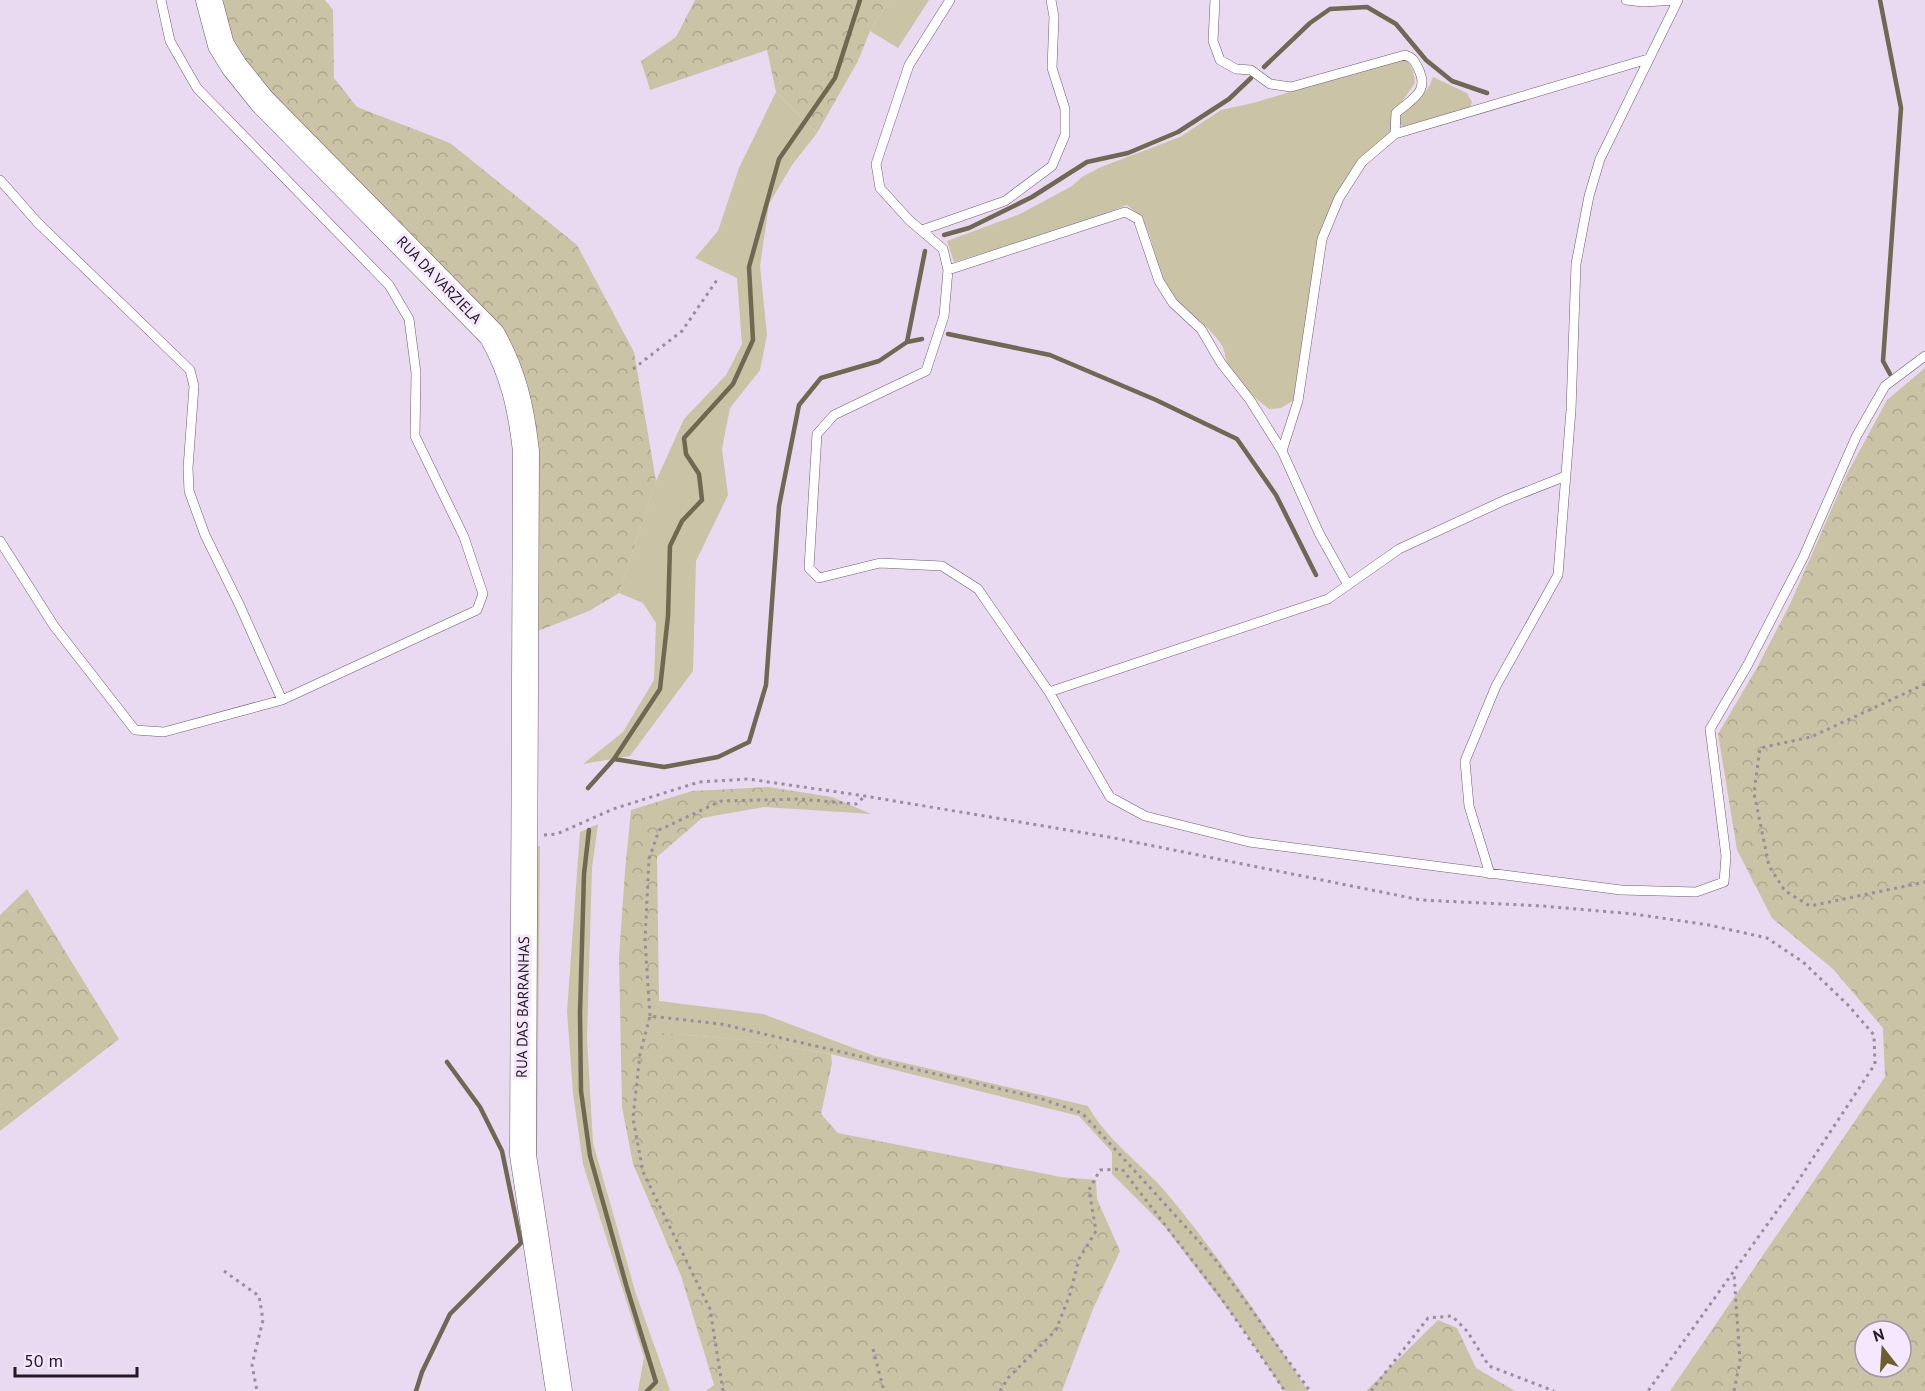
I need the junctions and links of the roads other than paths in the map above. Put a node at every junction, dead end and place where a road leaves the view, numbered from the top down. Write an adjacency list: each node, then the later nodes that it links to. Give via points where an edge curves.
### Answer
1 (161, 0): 20 (lane, via 170,41 197,88 389,285 409,319 416,373 415,436 464,537 483,594 477,610)
2 (210, 0): 18 (main road, RUA DA VARZIELA, via 221,45 262,101 492,335 506,359 522,414 526,451)
3 (950, 0): 11 (lane, via 909,65 876,164 880,188)
4 (1052, 0): 11 (lane, via 1052,68 1065,109 1065,135 1052,166 1005,201)
5 (1215, 0): 9 (lane, via 1213,41 1220,60 1236,69 1251,70 1270,84 1291,87 1405,55 1413,59 1424,79 1422,89 1396,113)
6 (1626, 0): 7 (lane)
7 (1678, 0): 8 (lane)
8 (1648, 59): 9 (lane); 15 (lane, via 1600,159 1589,195 1576,264)
9 (1395, 134): 14 (lane, via 1362,162 1339,198 1322,239 1298,401)
10 (0, 180): 20 (lane, via 38,223 190,370 194,386 189,491 205,535)
11 (922, 230): 12 (lane, via 943,249)
12 (948, 270): 14 (lane, via 1125,212 1138,219 1159,281 1173,303 1201,329); 19 (lane, via 944,316 926,371 834,415 817,434 809,568 819,578 880,563 942,566 978,589)
13 (1925, 356): 21 (lane, via 1885,386 1856,436 1803,558 1710,729 1726,856 1724,882 1696,892 1621,890)
14 (1282, 451): 17 (lane)
15 (1566, 476): 17 (lane, via 1400,549); 21 (lane, via 1558,575 1496,686 1465,760 1469,806)
16 (0, 541): 20 (lane, via 54,626 135,730 164,732)
17 (1348, 585): 19 (lane, via 1328,599)
18 (527, 620): 22 (main road, RUA DAS BARRANHAS, via 523,1155)
19 (1049, 692): 21 (lane, via 1110,797 1145,816 1249,842)
20 (282, 700)
21 (1490, 873)
22 (559, 1391)

